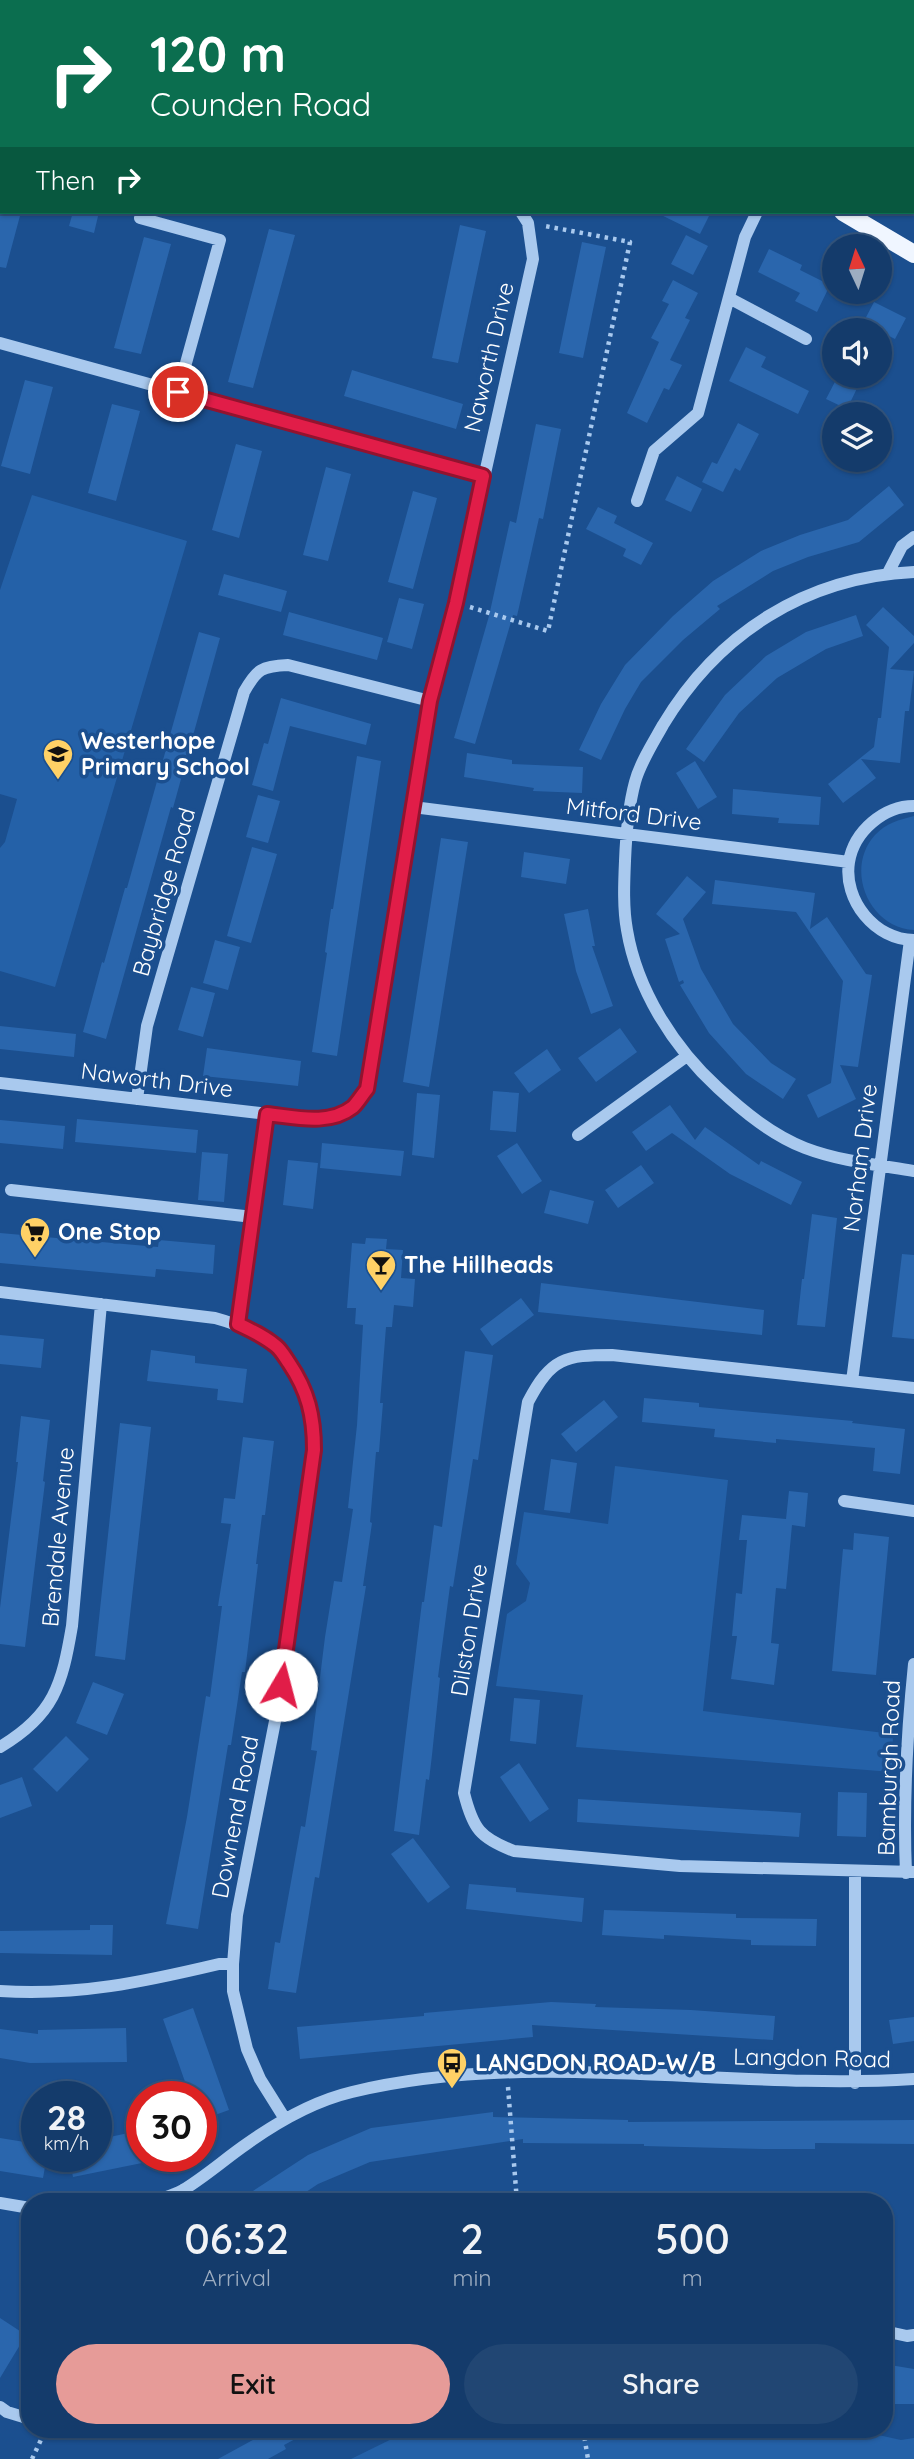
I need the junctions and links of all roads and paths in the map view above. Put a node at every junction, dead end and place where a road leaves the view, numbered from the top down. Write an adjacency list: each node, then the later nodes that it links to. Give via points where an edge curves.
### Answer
1 (756, 214): 6 (street)
2 (847, 214): 5 (main road)
3 (525, 217): 10 (street, Naworth Drive, via 533,259); 15 (path, via 630,242 548,631)
4 (140, 218): 9 (street, via 220,240)
5 (914, 254)
6 (729, 298): 7 (street); 11 (street, via 698,413 654,452)
7 (806, 339)
8 (0, 343): 9 (street)
9 (178, 392): 10 (street)
10 (483, 476): 15 (street, Naworth Drive)
11 (638, 501)
12 (914, 537): 14 (street, via 902,547)
13 (914, 572): 14 (street)
14 (888, 573): 19 (street, via 804,597 765,617 698,674 654,740 635,781)
15 (456, 603): 16 (street, Naworth Drive)
16 (430, 701): 18 (street, Naworth Drive); 24 (street, Baybridge Road, via 288,665 269,666 254,674 244,692 147,1026)
17 (914, 806): 20 (street, via 877,817 858,837)
18 (413, 807): 19 (street, Mitford Drive); 25 (street, Naworth Drive, via 367,1089 354,1106 337,1116 311,1119)
19 (626, 834): 20 (street, Mitford Drive); 22 (street, via 627,930 648,991)
20 (849, 862): 21 (street, via 851,891 863,915 884,932)
21 (912, 940): 27 (street, Norham Drive)
22 (687, 1056): 26 (street); 27 (street, via 743,1111 770,1130 806,1148)
23 (0, 1083): 24 (street, Naworth Drive)
24 (137, 1099): 25 (street, Naworth Drive)
25 (267, 1114): 30 (street)
26 (578, 1135)
27 (880, 1165): 28 (street); 34 (street, Norham Drive)
28 (914, 1171)
29 (11, 1190): 30 (street)
30 (253, 1217): 33 (street)
31 (0, 1292): 32 (street, Downend Road)
32 (101, 1304): 33 (street, Downend Road); 40 (street, Brendale Avenue, via 65,1664 56,1693 42,1714 23,1734)
33 (238, 1324): 43 (street, Downend Road, via 278,1348 297,1374 311,1407 314,1450 277,1711 237,1915)
34 (852, 1381): 35 (street, Dilston Drive); 41 (street, Dilston Drive, via 612,1355 579,1355 555,1364 540,1379 528,1402 464,1793 480,1833 514,1851 680,1866)
35 (914, 1388)
36 (844, 1502): 37 (street)
37 (914, 1511)
38 (914, 1664): 39 (street, Bamburgh Road)
39 (912, 1700): 42 (street, Bamburgh Road, via 905,1828)
40 (0, 1747)
41 (855, 1872): 42 (street, Dilston Drive); 47 (street)
42 (910, 1872)
43 (233, 1964): 44 (street, via 95,1990); 48 (street, Downend Road, via 233,1991 247,2049)
44 (0, 1991)
45 (507, 2073): 47 (street, Langdon Road); 48 (street, Langdon Road, via 448,2076 351,2092); 50 (path)
46 (914, 2079): 47 (street, Langdon Road)
47 (855, 2083)
48 (285, 2119): 49 (street, Langdon Road)
49 (176, 2193)
50 (516, 2193)
51 (0, 2203): 52 (street)
52 (21, 2206)
53 (893, 2333): 54 (street)
54 (914, 2335)
55 (0, 2407): 56 (street)
56 (21, 2416)
57 (42, 2438): 59 (path)
58 (584, 2438): 60 (path)
59 (32, 2459)
60 (588, 2459)

